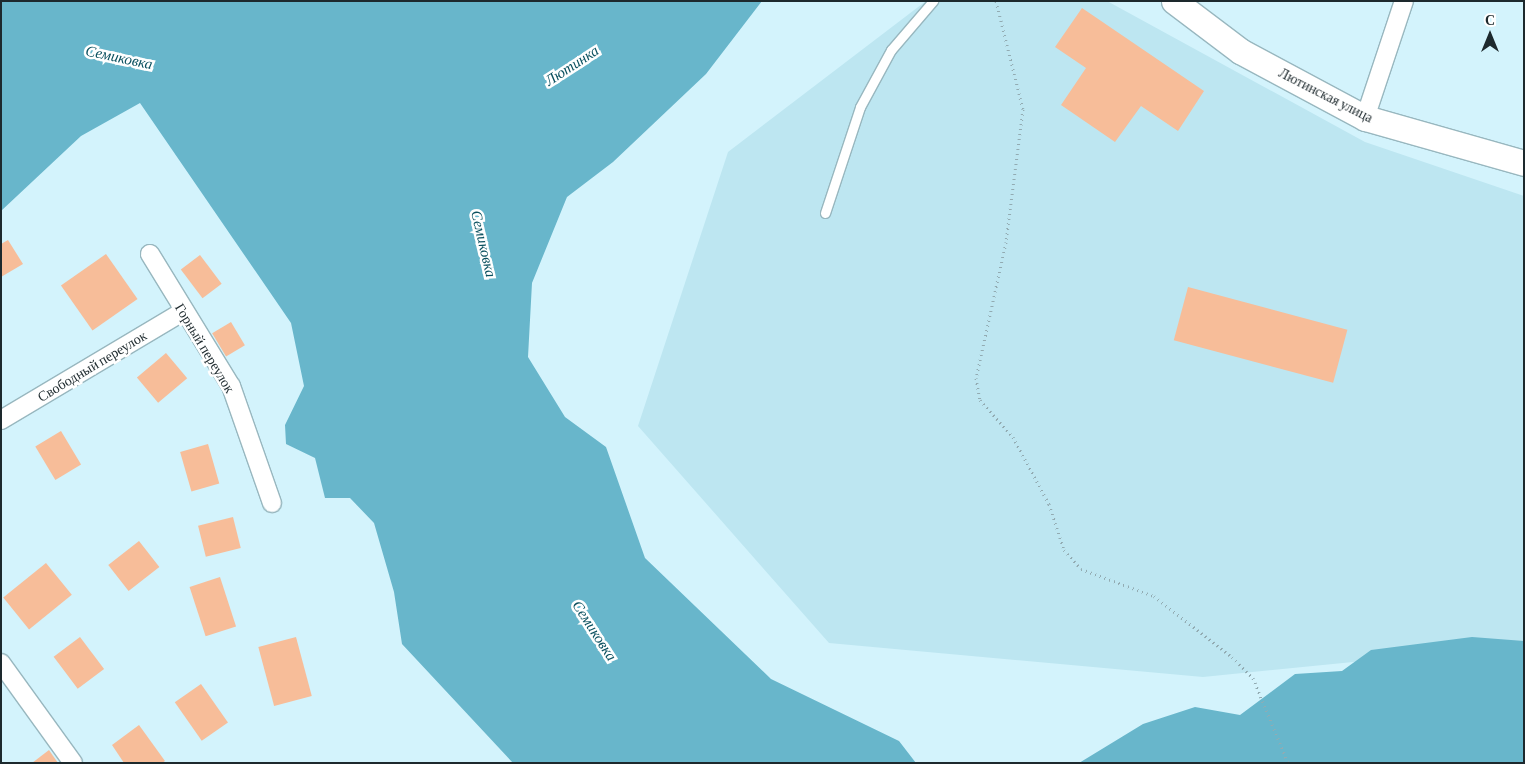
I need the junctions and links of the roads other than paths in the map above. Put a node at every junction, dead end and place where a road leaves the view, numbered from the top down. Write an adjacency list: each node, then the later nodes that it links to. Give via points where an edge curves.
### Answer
1 (933, 1): 6 (lane, via 891,50 860,107)
2 (1174, 1): 4 (main road, Лютинская улица, via 1240,51)
3 (1404, 1): 4 (street)
4 (1365, 118): 5 (main road, Лютинская улица)
5 (1524, 164)
6 (825, 213)
7 (150, 254): 8 (street, Горный переулок)
8 (184, 311): 9 (street, Свободный переулок); 10 (street, Горный переулок, via 231,386)
9 (1, 420)
10 (272, 503)
11 (1, 663): 12 (street)
12 (73, 763)

